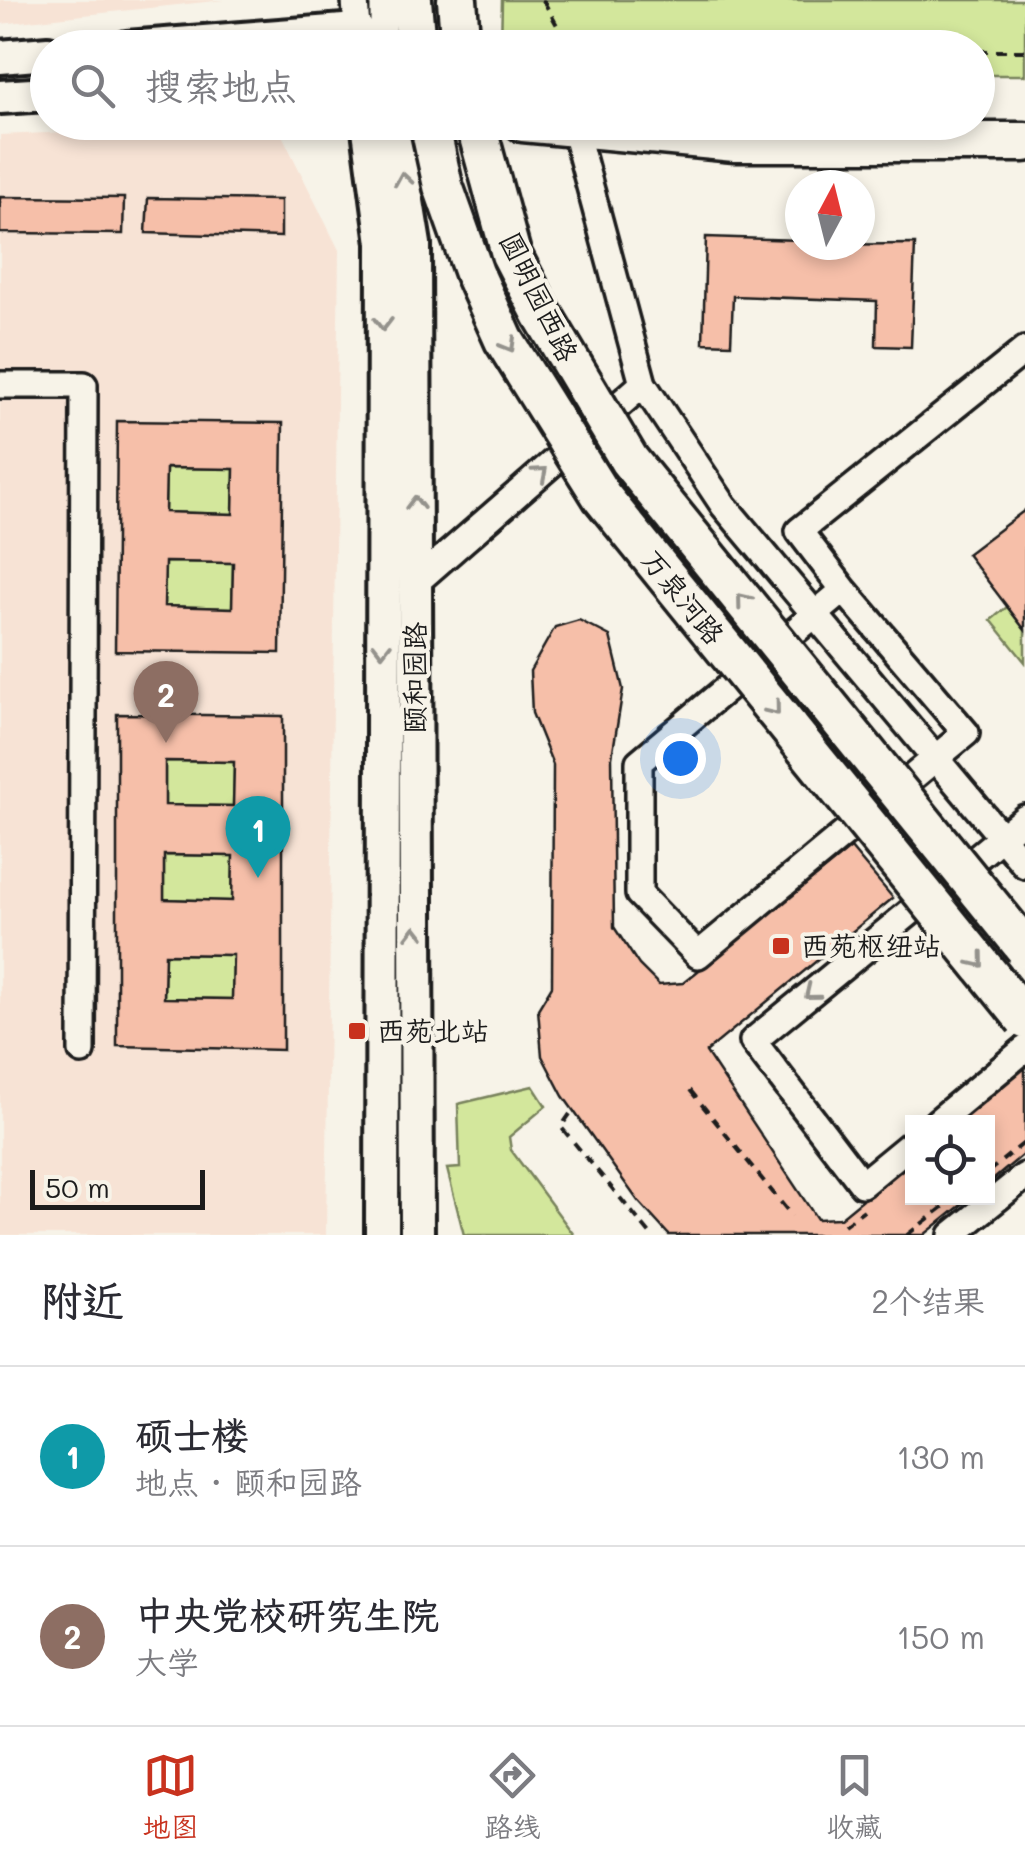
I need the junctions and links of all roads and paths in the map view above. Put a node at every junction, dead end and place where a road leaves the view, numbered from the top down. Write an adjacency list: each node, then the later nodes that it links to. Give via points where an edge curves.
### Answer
1 (383, 0): 5 (street)
2 (412, 0): 6 (highway)
3 (457, 0): 7 (highway)
4 (543, 0): 8 (path)
5 (367, 30)
6 (414, 30)
7 (460, 30)
8 (560, 30)
9 (995, 51): 10 (path)
10 (1025, 51)
11 (30, 55): 12 (main road)
12 (0, 57)
13 (30, 95): 14 (main road)
14 (0, 97)
15 (370, 140): 47 (main road, 颐和园路, one-way to 47, via 384,244)
16 (397, 140): 26 (main road, 颐和园路, one-way to 16, via 414,244)
17 (434, 140): 34 (highway, 万泉河路, one-way to 34, bridge, via 474,273 504,340 602,497)
18 (481, 140): 25 (highway, 圆明园西路, bridge, via 511,254)
19 (578, 140): 23 (street)
20 (714, 140): 21 (highway)
21 (1025, 142)
22 (1025, 350): 27 (street, via 799,531)
23 (643, 384): 26 (street, one-way to 23); 28 (street, via 724,506)
24 (0, 385): 36 (street, via 84,385)
25 (629, 460): 33 (highway, 万泉河路, one-way to 25, bridge)
26 (415, 583): 48 (main road, 颐和园路, one-way to 26)
27 (844, 590): 28 (street); 29 (street, via 966,734)
28 (814, 615): 29 (street); 29 (street, via 639,762 639,894 698,955)
29 (935, 760): 31 (street)
30 (1025, 818): 31 (street)
31 (1001, 836): 32 (street); 41 (street, one-way to 41, via 753,1041 862,1184)
32 (1025, 864)
33 (1025, 948)
34 (1025, 1019)
35 (1025, 1049): 39 (street)
36 (82, 1052)
37 (690, 1090): 45 (path)
38 (570, 1114): 46 (path, via 562,1127)
39 (945, 1115)
40 (1025, 1142): 42 (path)
41 (905, 1148)
42 (995, 1166)
43 (1025, 1176): 52 (street)
44 (945, 1205): 51 (path)
45 (792, 1216)
46 (643, 1226): 49 (path); 50 (path)
47 (382, 1235)
48 (417, 1235)
49 (642, 1235)
50 (651, 1235)
51 (907, 1235)
52 (952, 1235)

